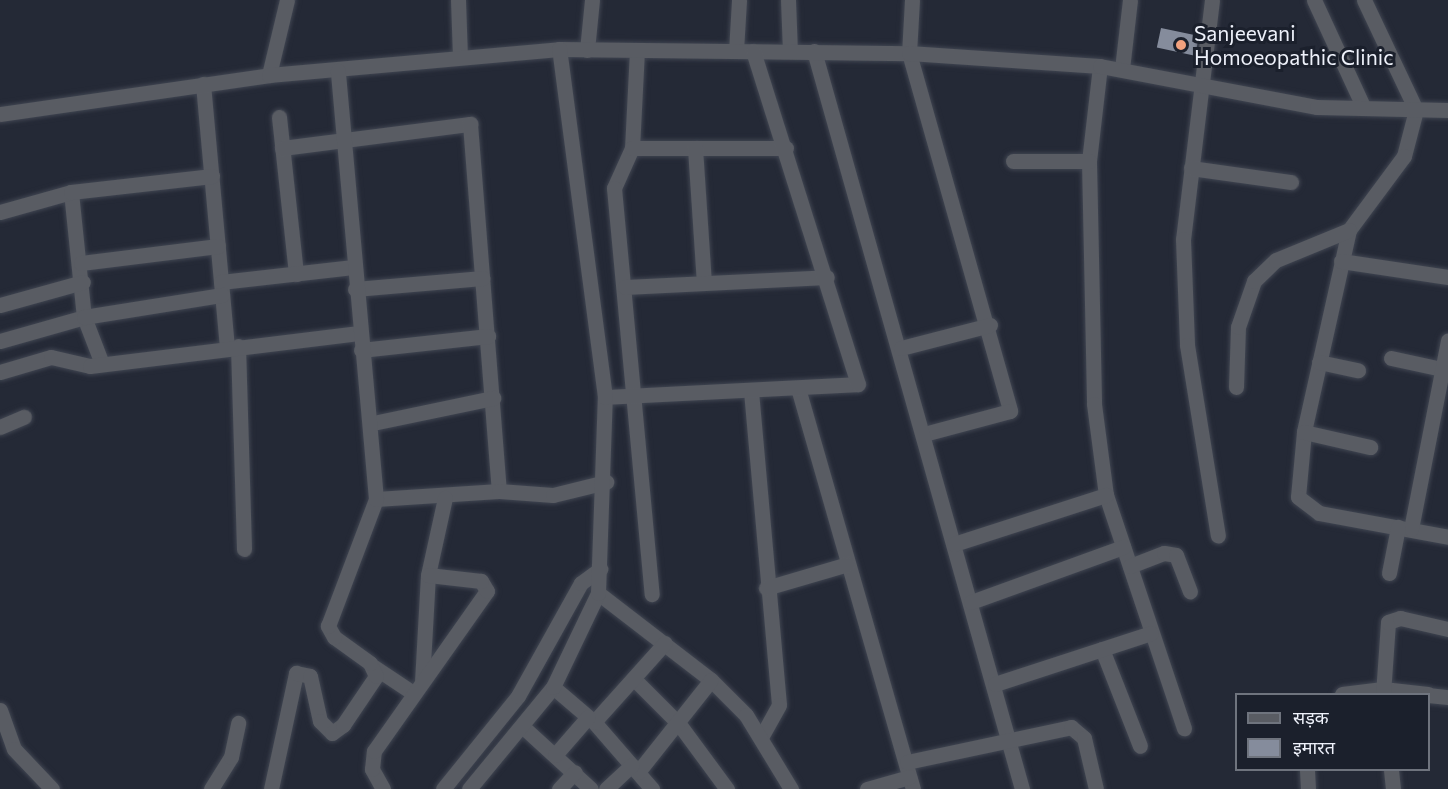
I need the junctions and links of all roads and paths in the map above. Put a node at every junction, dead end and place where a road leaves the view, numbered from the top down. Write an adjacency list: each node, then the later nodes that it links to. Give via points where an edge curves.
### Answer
1 (287, 0): 23 (street)
2 (458, 0): 19 (street)
3 (592, 0): 12 (street)
4 (739, 0): 14 (street)
5 (788, 0): 16 (street)
6 (912, 0): 18 (street)
7 (1130, 0): 21 (street)
8 (1212, 0): 25 (street)
9 (1314, 0): 26 (street)
10 (1364, 0): 27 (street)
11 (559, 50): 12 (street); 19 (street); 76 (street)
12 (587, 50): 13 (street)
13 (637, 50): 14 (street); 33 (street)
14 (736, 51): 15 (street)
15 (753, 51): 16 (street); 35 (street)
16 (790, 51): 17 (street)
17 (814, 51): 18 (street); 65 (street)
18 (909, 53): 20 (street); 59 (street)
19 (460, 57): 22 (street)
20 (1100, 66): 21 (street); 37 (street)
21 (1122, 69): 25 (street)
22 (338, 71): 23 (street); 31 (street)
23 (269, 75): 24 (street)
24 (203, 84): 29 (street); 39 (street)
25 (1203, 86): 26 (street, via 1317,107); 38 (street)
26 (1364, 108): 27 (street)
27 (1416, 110): 28 (street); 43 (street, via 1404,156)
28 (1448, 110)
29 (0, 114)
30 (279, 117): 32 (street)
31 (342, 142): 32 (street); 47 (street); 51 (street, via 470,124)
32 (282, 148): 48 (street)
33 (632, 148): 34 (street); 54 (street, via 614,188)
34 (695, 148): 35 (street); 53 (street)
35 (786, 148): 49 (street)
36 (1013, 160): 37 (street)
37 (1089, 161): 88 (street, via 1094,404)
38 (1191, 168): 40 (street); 92 (street, via 1183,239 1187,345)
39 (212, 176): 41 (street); 44 (street)
40 (1291, 182)
41 (71, 192): 42 (street); 46 (street)
42 (0, 212)
43 (1349, 230): 45 (street); 73 (street, via 1276,260 1254,281 1238,327)
44 (218, 246): 46 (street); 55 (street)
45 (1341, 261): 50 (street); 68 (street)
46 (81, 263): 52 (street)
47 (353, 267): 48 (street); 56 (street)
48 (296, 274): 55 (street)
49 (827, 277): 53 (street); 74 (street, via 858,384)
50 (1448, 277)
51 (483, 278): 56 (street); 61 (street)
52 (82, 282): 57 (street); 58 (street)
53 (704, 284): 54 (street)
54 (626, 287): 78 (street)
55 (222, 289): 58 (street); 64 (street)
56 (355, 289): 60 (street)
57 (0, 305)
58 (84, 317): 62 (street); 69 (street)
59 (990, 325): 65 (street); 84 (street, via 1010,411)
60 (359, 333): 64 (street); 66 (street)
61 (488, 336): 66 (street); 77 (street)
62 (0, 341)
63 (1448, 341): 70 (street)
64 (232, 346): 69 (street); 96 (street)
65 (901, 348): 84 (street)
66 (361, 350): 81 (street)
67 (1391, 358): 70 (street)
68 (1319, 362): 71 (street); 83 (street)
69 (102, 364): 72 (street, via 51,357)
70 (1442, 369): 79 (street)
71 (1358, 370)
72 (0, 372)
73 (1236, 387)
74 (798, 388): 75 (street); 97 (street)
75 (751, 391): 78 (street); 102 (street)
76 (605, 397): 78 (street); 86 (street)
77 (493, 398): 81 (street); 87 (street)
78 (631, 399): 105 (street)
79 (1441, 406): 91 (street)
80 (24, 417): 82 (street)
81 (373, 423): 90 (street)
82 (0, 427)
83 (1304, 432): 85 (street); 91 (street, via 1296,485 1304,505 1319,513)
84 (924, 434): 94 (street)
85 (1370, 447)
86 (606, 482): 87 (street, via 553,495); 99 (street)
87 (499, 491): 89 (street)
88 (1106, 495): 94 (street); 95 (street)
89 (445, 498): 90 (street); 101 (street)
90 (376, 499): 112 (street, via 328,618 334,637)
91 (1405, 528): 93 (street); 100 (street)
92 (1218, 536)
93 (1448, 537)
94 (954, 544): 106 (street)
95 (1123, 547): 98 (street); 106 (street)
96 (244, 549)
97 (848, 564): 102 (street); 134 (street)
98 (1130, 566): 103 (street, via 1171,553 1183,562); 109 (street)
99 (600, 569): 104 (street); 108 (street, via 581,583)
100 (1389, 573)
101 (429, 575): 117 (street); 117 (street, via 481,581 487,591)
102 (766, 588): 131 (street, via 779,705)
103 (1190, 591)
104 (598, 593): 108 (street); 110 (street)
105 (652, 594)
106 (971, 602): 115 (street)
107 (1448, 629): 118 (street, via 1401,618 1388,622)
108 (567, 632): 116 (street); 129 (street)
109 (1151, 633): 111 (street); 128 (street)
110 (665, 643): 113 (street); 114 (street)
111 (1102, 649): 115 (street); 132 (street)
112 (374, 667): 117 (street); 143 (street, via 374,682 332,733 320,721 310,676 296,673)
113 (634, 679): 124 (street); 126 (street)
114 (711, 680): 126 (street); 131 (street)
115 (995, 684): 130 (street)
116 (553, 687): 124 (street); 127 (street)
117 (418, 688): 144 (street, via 371,760)
118 (1383, 692): 119 (street); 120 (street)
119 (1362, 693)
120 (1398, 693)
121 (1430, 695): 122 (street)
122 (1448, 697)
123 (0, 710): 141 (street, via 14,748)
124 (591, 719): 133 (street); 136 (street)
125 (238, 723): 142 (street, via 231,757)
126 (679, 724): 136 (street); 151 (street)
127 (522, 726): 129 (street); 133 (street)
128 (1184, 728)
129 (499, 735): 135 (street); 135 (street)
130 (1010, 737): 134 (street); 154 (street); 155 (street, via 1064,726 1080,730)
131 (761, 738): 152 (street)
132 (1140, 746)
133 (555, 755): 139 (street)
134 (907, 762): 140 (street)
135 (475, 766): 145 (street); 146 (street)
136 (635, 769): 149 (street); 150 (street)
137 (1307, 771): 156 (street)
138 (1391, 771): 157 (street)
139 (575, 772): 147 (street); 148 (street)
140 (911, 783): 153 (street)
141 (52, 789)
142 (211, 789)
143 (271, 789)
144 (383, 789)
145 (443, 789)
146 (469, 789)
147 (560, 789)
148 (591, 789)
149 (606, 789)
150 (652, 789)
151 (727, 789)
152 (791, 789)
153 (867, 789)
154 (1022, 789)
155 (1096, 789)
156 (1308, 789)
157 (1393, 789)

